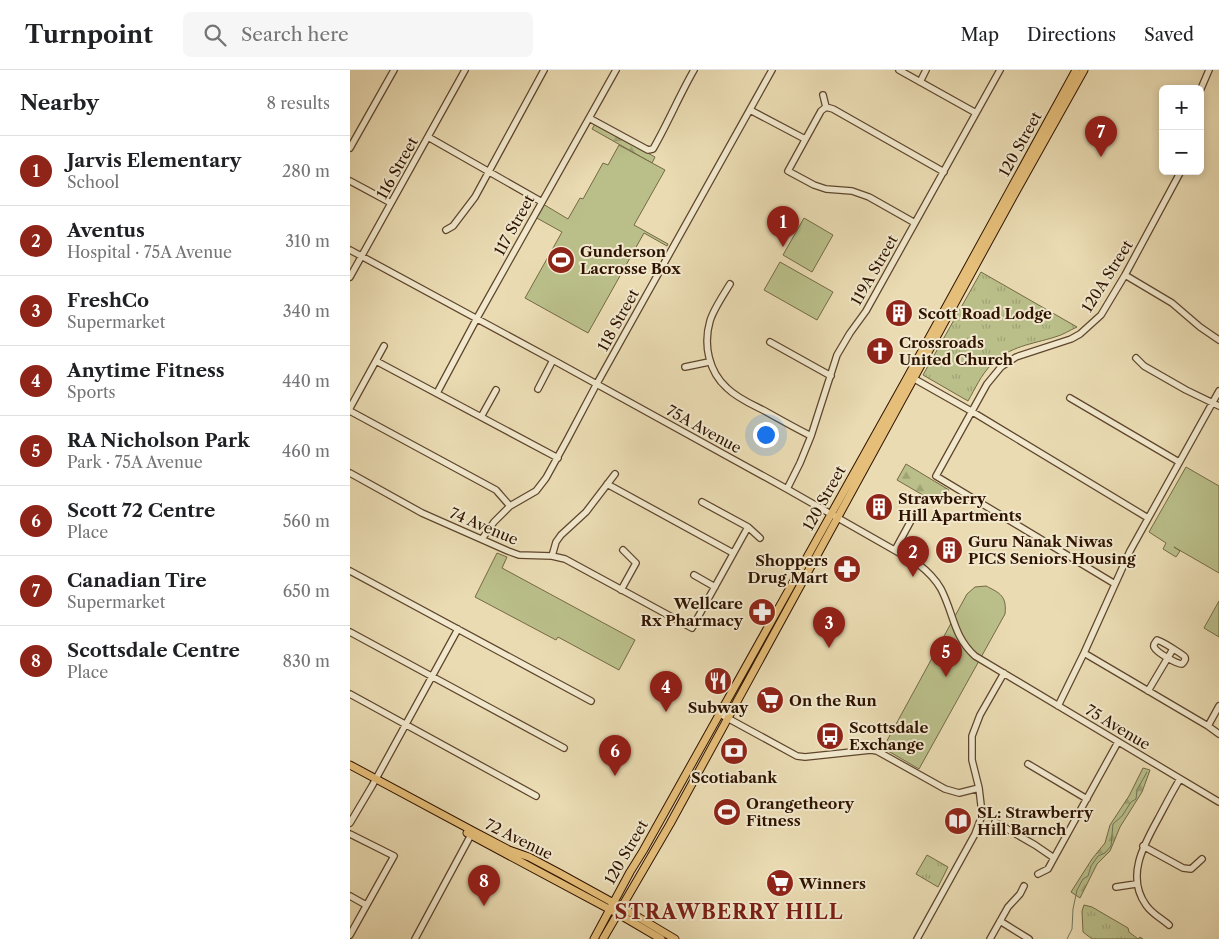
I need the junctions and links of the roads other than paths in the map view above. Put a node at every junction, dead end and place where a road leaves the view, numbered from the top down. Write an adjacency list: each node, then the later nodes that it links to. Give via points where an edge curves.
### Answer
1 (394, 70): 22 (street)
2 (465, 70): 20 (street, 116 Street)
3 (544, 70): 24 (street)
4 (616, 70): 19 (street, 117 Street)
5 (694, 70): 19 (street, via 653,149 648,150)
6 (772, 70): 17 (street, 118 Street)
7 (898, 70): 13 (street)
8 (926, 70): 13 (street)
9 (1000, 70): 18 (street, 119A Street)
10 (1076, 70): 23 (main road, 120 Street)
11 (1084, 70): 23 (main road, 120 Street)
12 (1209, 70): 14 (street)
13 (920, 82): 18 (street)
14 (1203, 85)
15 (823, 95): 16 (street)
16 (826, 107): 21 (street); 25 (street)
17 (750, 110): 21 (street); 50 (street, 118 Street)
18 (976, 113): 25 (street, 119A Street)
19 (589, 118): 28 (street, 117 Street)
20 (428, 137): 24 (street); 29 (street, 116 Street)
21 (805, 139): 30 (street, via 788,171 826,189 852,191 869,197)
22 (350, 148)
23 (1027, 166): 32 (main road, 120 Street); 35 (main road, 120 Street)
24 (488, 172): 28 (street); 31 (street, via 475,198)
25 (944, 172): 30 (street, 119A Street)
26 (1179, 175): 36 (street, 120A Street)
27 (350, 182): 29 (street)
28 (542, 202): 39 (street, 117 Street)
29 (391, 203): 34 (street, 116 Street)
30 (915, 223): 48 (street, 119A Street, via 838,354)
31 (446, 230)
32 (982, 241): 35 (main road); 49 (main road, 120 Street)
33 (350, 250): 34 (street, 75A Avenue)
34 (361, 257): 37 (street, 116 Street); 39 (street, 75A Avenue)
35 (976, 264): 49 (main road, 120 Street)
36 (1125, 275): 40 (street, via 1172,304); 59 (street, 120A Street, via 1095,322 1071,340 1016,357 1001,367 986,384)
37 (350, 277)
38 (730, 284): 46 (street, via 710,319 707,344)
39 (477, 318): 44 (street, 75A Avenue); 54 (street, 117 Street)
40 (1219, 340)
41 (770, 342): 48 (street)
42 (384, 346): 45 (street)
43 (1136, 358): 56 (street, via 1186,390)
44 (553, 360): 50 (street, 75A Avenue); 51 (street)
45 (376, 361): 54 (street); 58 (street)
46 (710, 362): 47 (street); 61 (street, via 727,388)
47 (685, 367)
48 (831, 376): 61 (street, 119A Street)
49 (911, 377): 59 (street); 70 (main road, 120 Street); 71 (main road, 120 Street)
50 (597, 384): 62 (street, 118 Street); 67 (street, 75A Avenue)
51 (538, 389)
52 (496, 390): 60 (street)
53 (1219, 391): 56 (street)
54 (436, 393): 60 (street)
55 (1070, 398): 63 (street)
56 (1213, 402): 57 (street); 63 (street)
57 (1219, 406)
58 (350, 409): 69 (street, via 496,490)
59 (972, 411): 73 (street); 84 (street, 120A Street, via 936,476)
60 (481, 417): 62 (street)
61 (811, 436): 67 (street, 119A Street)
62 (558, 458): 69 (street, 118 Street, via 536,491)
63 (1179, 462): 73 (street)
64 (350, 473): 76 (street, 74 Avenue, via 422,513)
65 (615, 474): 66 (street)
66 (607, 484): 79 (street); 80 (street, via 586,512 561,535)
67 (787, 489): 70 (street, 75A Avenue)
68 (702, 502): 74 (street)
69 (510, 506): 76 (street, 118 Street)
70 (832, 513): 71 (street, 75A Avenue); 83 (main road, 120 Street)
71 (839, 517): 78 (street, 75A Avenue); 88 (main road, 120 Street)
72 (913, 518): 78 (street)
73 (1148, 518): 84 (street)
74 (748, 527): 75 (street); 79 (street)
75 (760, 538)
76 (482, 539): 80 (street, 74 Avenue, via 519,555)
77 (623, 550): 86 (street, via 636,563)
78 (895, 550): 95 (street, 75A Avenue, via 932,576 966,647)
79 (733, 554): 85 (street)
80 (552, 556): 86 (street, 74 Avenue, via 565,559)
81 (350, 571): 89 (street)
82 (694, 575): 85 (street)
83 (793, 582): 87 (main road, 120 Street); 88 (main road, via 782,611)
84 (1114, 584): 93 (street)
85 (715, 587): 86 (street, 74 Avenue, via 692,628)
86 (621, 590)
87 (776, 614): 91 (main road, via 764,640); 102 (main road, 120 Street)
88 (784, 617): 91 (main road, 120 Street)
89 (458, 629): 96 (street); 99 (street)
90 (350, 632): 96 (street)
91 (768, 646): 103 (main road, 120 Street)
92 (1173, 648): 94 (street); 94 (street, via 1185,657 1185,661 1178,664); 94 (street, via 1159,640 1154,642 1154,647)
93 (1084, 653): 97 (street); 100 (street)
94 (1168, 658): 97 (street)
95 (1004, 673): 100 (street, 75 Avenue); 114 (street, via 972,736 972,760)
96 (432, 677): 104 (street); 108 (street)
97 (1148, 691): 105 (street)
98 (350, 694): 104 (street)
99 (591, 701)
100 (1058, 706): 107 (street, 75 Avenue)
101 (1219, 706): 105 (street)
102 (720, 714): 103 (street); 133 (main road, 120 Street)
103 (728, 718): 114 (street, via 797,756 872,750 946,789 959,793); 134 (main road, 120 Street)
104 (406, 724): 113 (street); 115 (street)
105 (1208, 726): 106 (street)
106 (1219, 734)
107 (1118, 742): 112 (street, 75 Avenue); 116 (street)
108 (564, 748)
109 (1028, 764): 116 (street)
110 (350, 766): 113 (main road, 72 Avenue)
111 (350, 770): 113 (main road, 72 Avenue)
112 (1180, 779): 117 (street, 75 Avenue); 122 (street)
113 (375, 781): 119 (street); 120 (main road, 72 Avenue)
114 (979, 788): 143 (street, via 980,818 975,834)
115 (536, 796)
116 (1087, 799): 123 (street)
117 (1219, 802)
118 (995, 822): 123 (street)
119 (350, 823)
120 (472, 833): 125 (main road, 72 Avenue); 126 (main road, 72 Avenue); 138 (street)
121 (350, 834): 132 (street, via 394,856)
122 (1143, 846): 124 (street, via 1183,868 1191,869); 128 (street)
123 (1054, 858): 127 (street, via 1048,868)
124 (1202, 859)
125 (527, 866): 126 (main road, via 537,866 555,876); 133 (main road, 72 Avenue)
126 (561, 874): 133 (main road, 72 Avenue)
127 (1038, 874)
128 (1136, 884): 130 (street); 136 (street, via 1146,906)
129 (1024, 886): 135 (street)
130 (1116, 887)
131 (350, 896): 132 (street)
132 (366, 905): 137 (street)
133 (612, 906): 134 (main road, 72 Avenue); 139 (main road, 120 Street)
134 (620, 911): 140 (main road, 120 Street); 141 (main road, 72 Avenue); 142 (main road, 72 Avenue)
135 (1000, 921): 144 (street); 145 (street)
136 (1169, 925)
137 (350, 936)
138 (415, 939)
139 (594, 939)
140 (604, 939)
141 (661, 939)
142 (675, 939)
143 (917, 939)
144 (990, 939)
145 (1029, 939)

